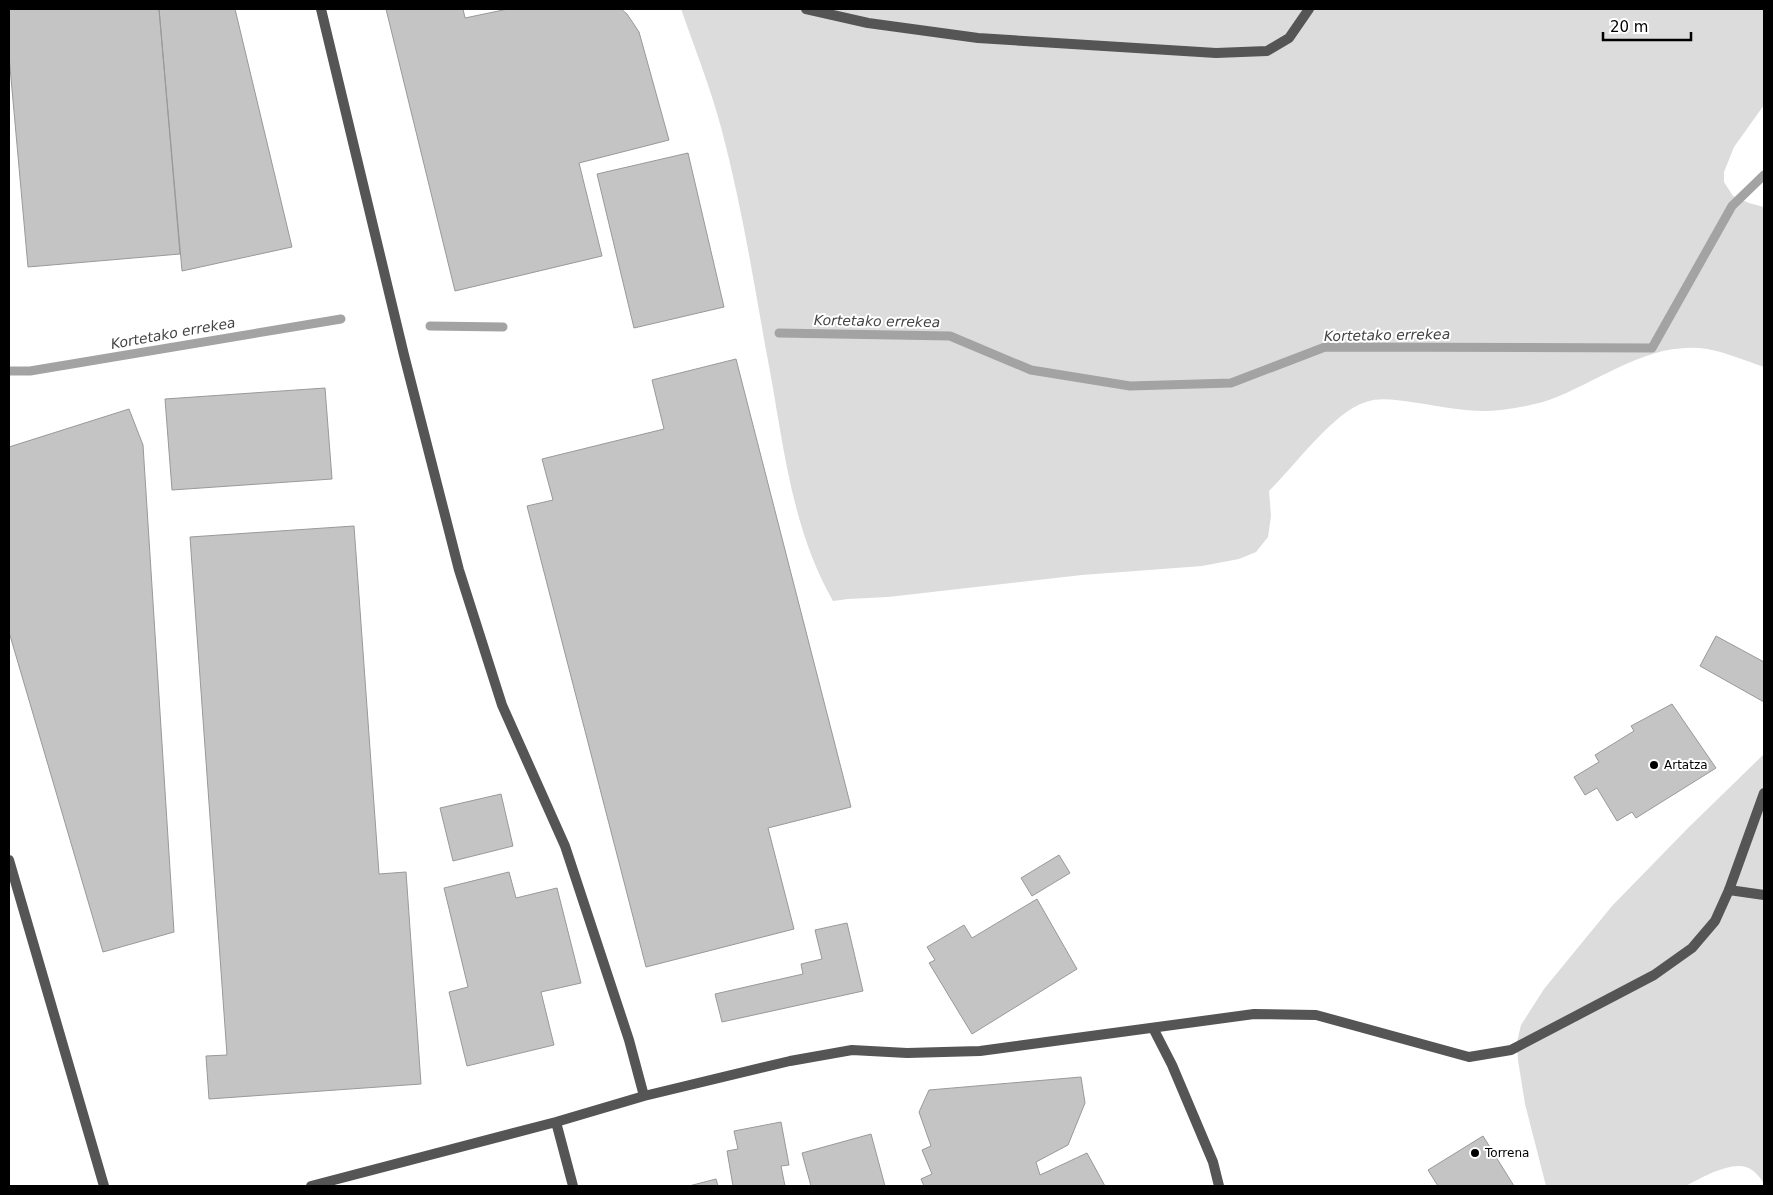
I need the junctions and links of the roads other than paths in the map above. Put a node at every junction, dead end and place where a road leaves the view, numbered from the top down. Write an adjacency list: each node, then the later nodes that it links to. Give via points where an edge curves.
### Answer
1 (321, 9): 9 (street, via 459,570 502,705 565,846 629,1040)
2 (806, 9): 3 (street, via 868,23 978,38 1216,53 1267,51 1289,38)
3 (1309, 9)
4 (1764, 793): 6 (street)
5 (9, 860): 11 (street)
6 (1729, 890): 7 (street); 8 (street, via 1715,921 1692,948 1654,975 1511,1050 1470,1057 1316,1015 1254,1014)
7 (1764, 895)
8 (1153, 1028): 9 (street, via 980,1051 906,1053 852,1050 790,1060); 14 (street, via 1214,1162)
9 (644, 1096): 10 (street)
10 (556, 1122): 12 (street); 13 (street)
11 (104, 1186)
12 (311, 1186)
13 (573, 1186)
14 (1219, 1186)

